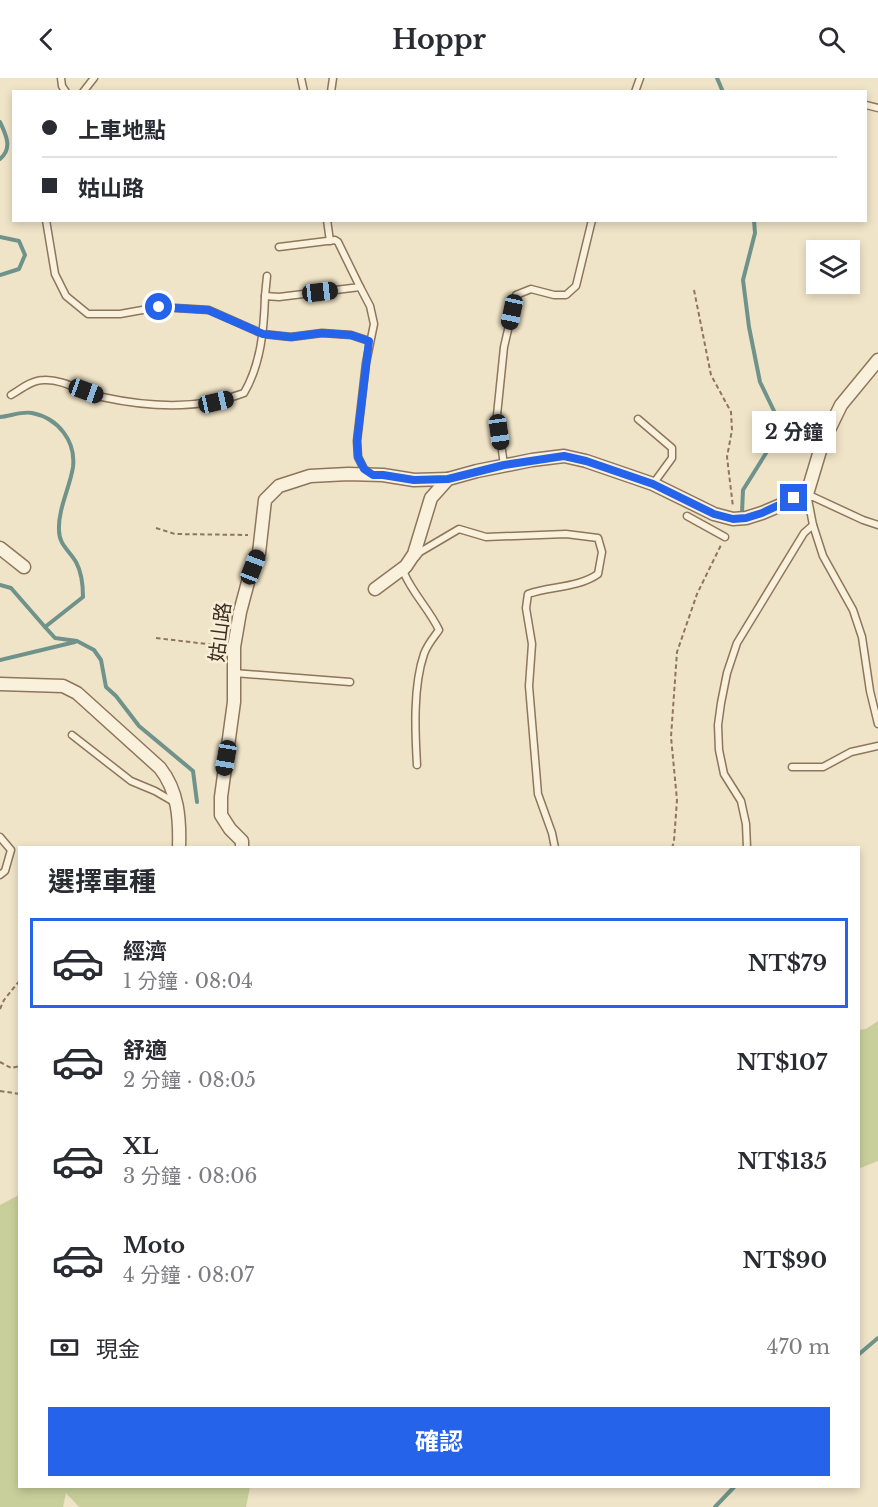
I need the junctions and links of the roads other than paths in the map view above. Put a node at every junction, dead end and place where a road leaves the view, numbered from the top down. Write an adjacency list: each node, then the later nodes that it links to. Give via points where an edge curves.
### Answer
1 (94, 78): 2 (lane)
2 (85, 90)
3 (46, 222): 11 (lane, via 56,274 66,296 88,314 120,314 159,307 208,310)
4 (327, 222): 6 (lane)
5 (592, 222): 16 (lane, via 576,285 566,295 531,289 516,295 504,347 497,415)
6 (330, 241): 7 (lane); 9 (lane, via 338,242)
7 (279, 247)
8 (267, 276): 10 (lane)
9 (360, 287): 10 (lane); 12 (lane, via 374,324)
10 (265, 296): 11 (lane)
11 (263, 334): 12 (lane, via 291,337 322,333); 14 (lane, via 253,377 244,393 228,399 159,405 101,397 55,380 28,384)
12 (369, 341): 17 (lane, via 357,441 358,457 364,469)
13 (878, 360): 20 (street, via 841,405 822,444)
14 (11, 395)
15 (638, 419): 19 (lane, via 672,448 672,458)
16 (504, 465): 18 (street, 姑山路); 19 (street, 姑山路, via 564,456)
17 (373, 475): 18 (street, 姑山路); 28 (street, 姑山路, via 310,476 279,486 265,500 259,553 245,592 234,647)
18 (448, 479): 27 (street, via 431,498 414,554 406,566)
19 (653, 484): 20 (street, 姑山路, via 714,514 733,519)
20 (807, 494): 22 (lane); 23 (lane)
21 (687, 516): 24 (lane)
22 (813, 525): 31 (lane, via 823,556 853,610); 42 (lane, via 804,533 737,643 727,673 718,725 719,750 724,774 741,801)
23 (878, 525)
24 (725, 537)
25 (0, 548): 26 (street)
26 (24, 567)
27 (375, 589)
28 (234, 673): 29 (lane); 40 (street, 姑山路, via 221,815)
29 (350, 682)
30 (0, 684): 37 (street, via 63,686 77,693 160,768 171,782)
31 (876, 708): 32 (lane)
32 (878, 724)
33 (72, 735): 37 (lane, via 131,781)
34 (878, 746): 36 (lane, via 851,752 823,766)
35 (417, 765): 41 (lane, via 419,674 425,652 439,630 404,573 420,552 459,529 486,537 566,534 598,538 602,552 598,574 587,582 528,594 526,608 532,644 529,686 538,794)
36 (792, 767)
37 (177, 804): 39 (street)
38 (0, 837): 43 (lane, via 11,850)
39 (179, 846)
40 (242, 846)
41 (555, 846)
42 (747, 846)
43 (0, 875)

